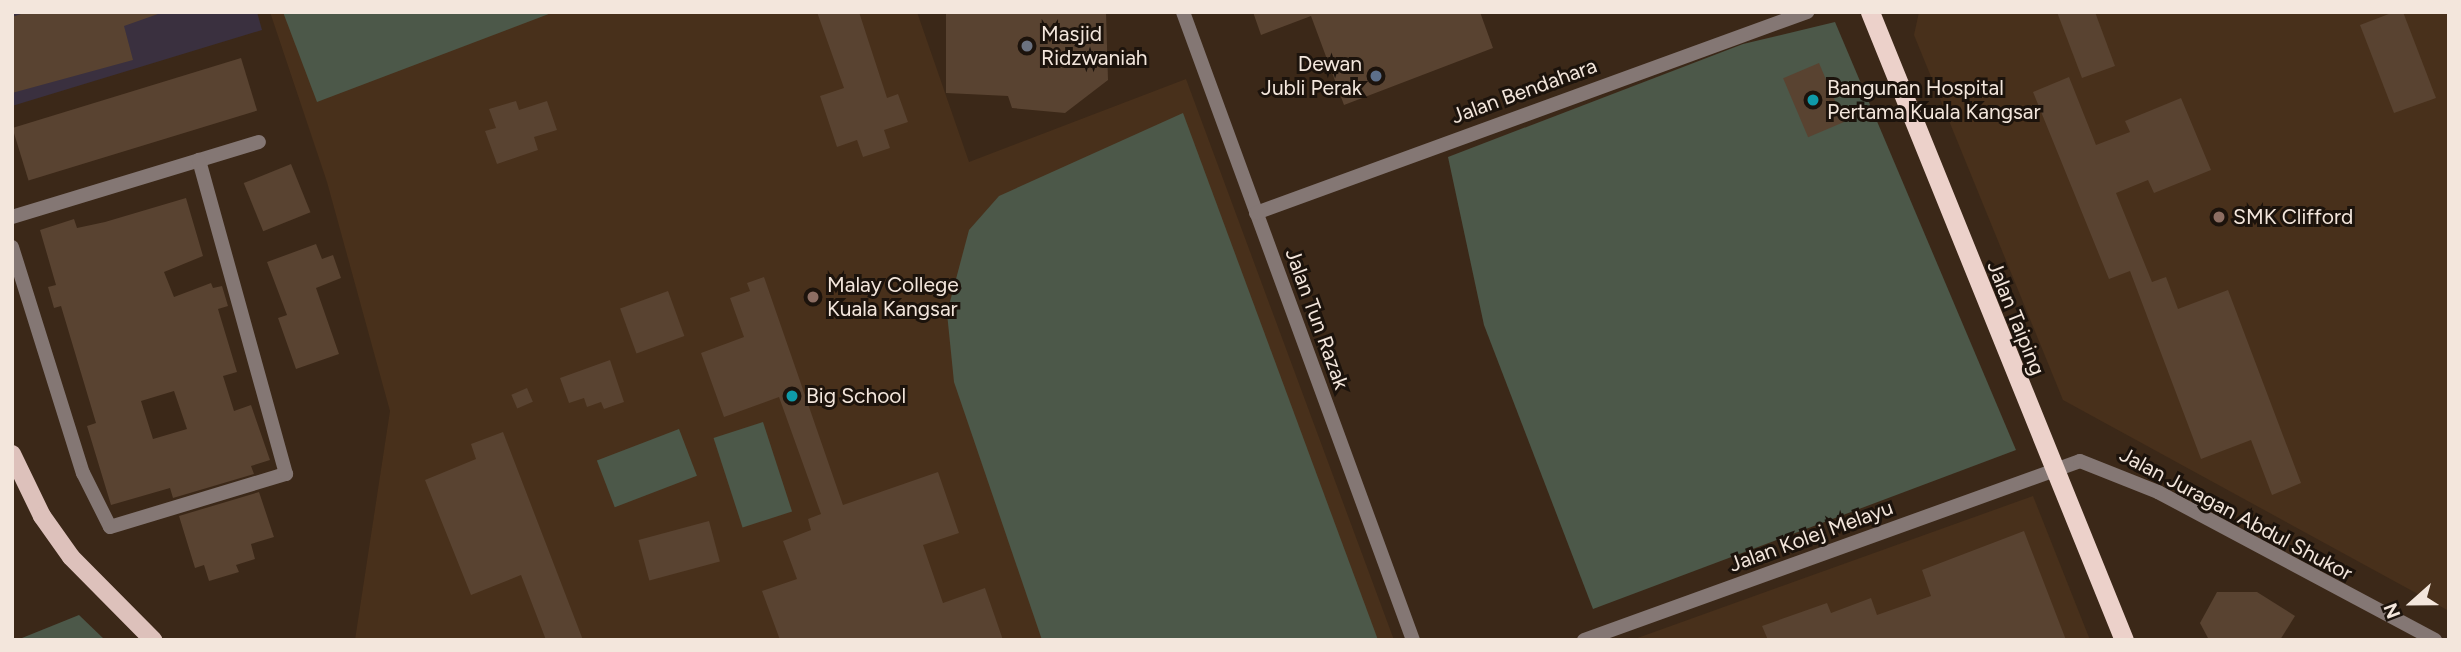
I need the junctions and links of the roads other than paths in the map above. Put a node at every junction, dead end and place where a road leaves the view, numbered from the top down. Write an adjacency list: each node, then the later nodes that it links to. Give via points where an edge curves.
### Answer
1 (1183, 12): 6 (street, Jalan Tun Razak)
2 (1807, 12): 6 (street, Jalan Bendahara)
3 (1870, 12): 10 (highway, Jalan Taiping)
4 (259, 142): 5 (street)
5 (199, 160): 7 (street); 8 (street, via 286,474 110,527 83,473)
6 (1256, 214): 12 (street, Jalan Tun Razak)
7 (12, 217)
8 (12, 247)
9 (12, 454): 11 (main road, via 43,516 72,557)
10 (2053, 470): 13 (street, Jalan Kolej Melayu); 14 (highway, Jalan Taiping); 15 (street, Jalan Juragan Abdul Shukor, via 2080,461 2107,469)
11 (153, 640)
12 (1413, 640)
13 (1584, 640)
14 (2124, 640)
15 (2435, 640)

